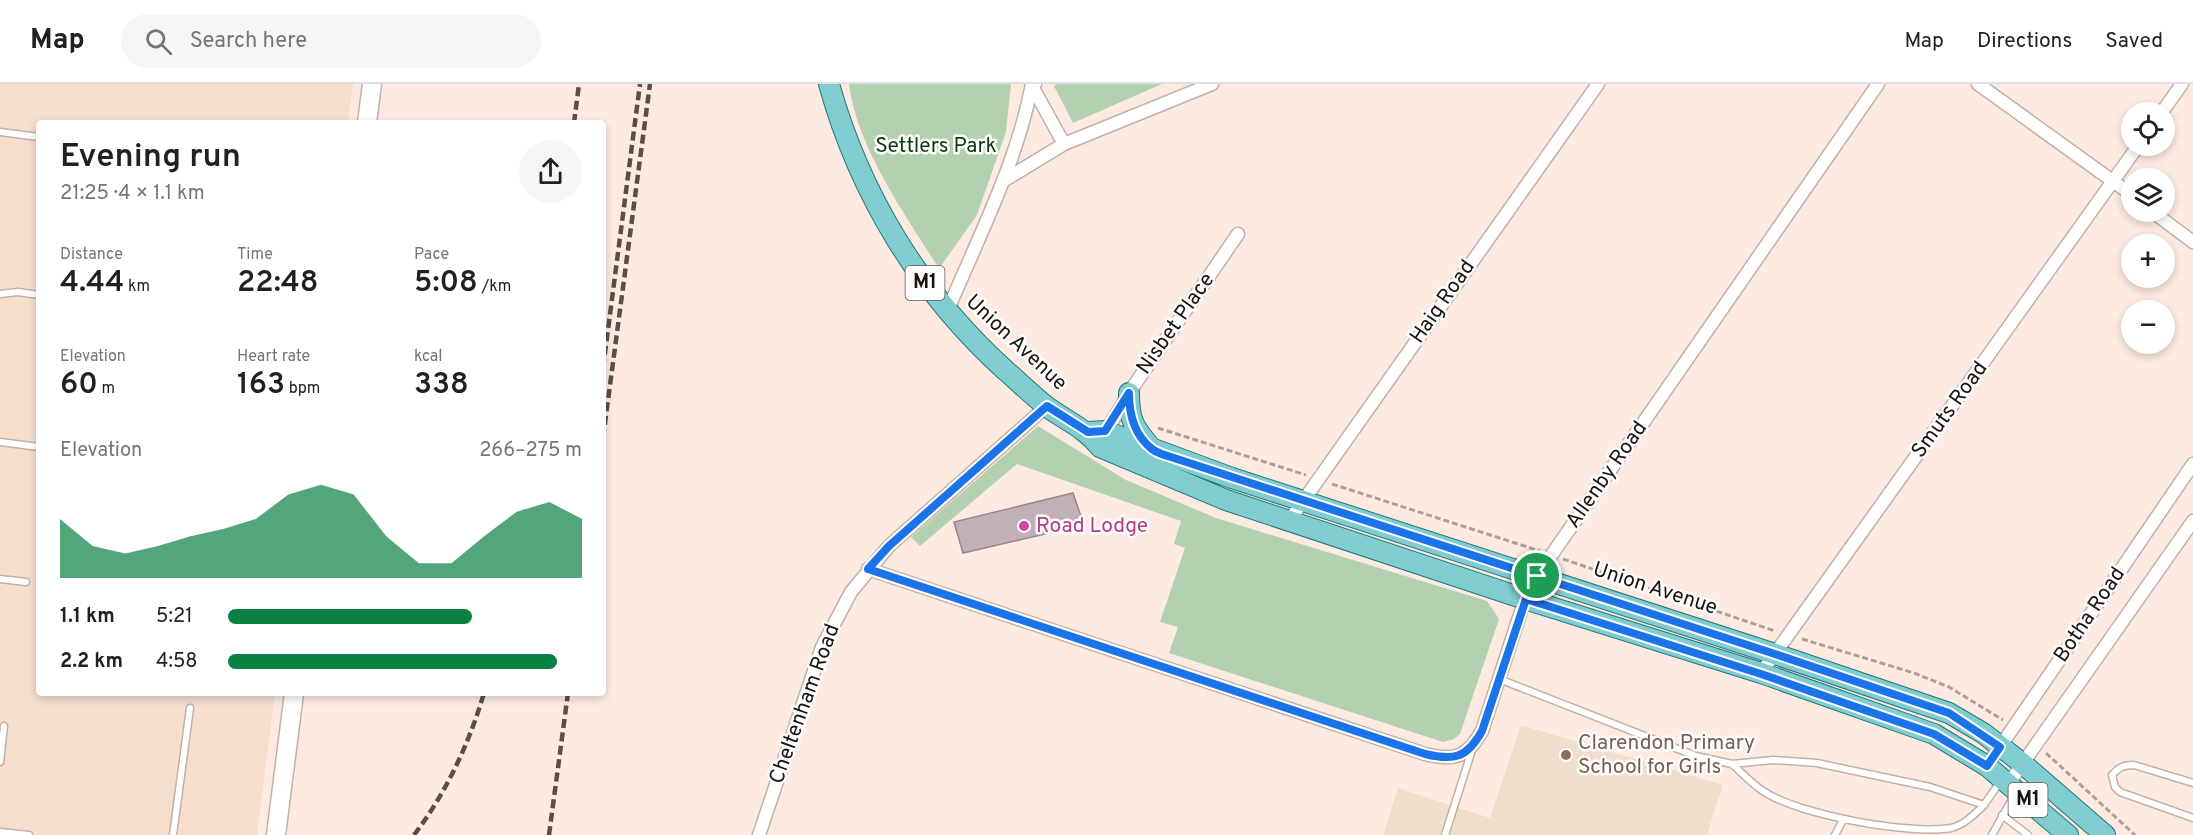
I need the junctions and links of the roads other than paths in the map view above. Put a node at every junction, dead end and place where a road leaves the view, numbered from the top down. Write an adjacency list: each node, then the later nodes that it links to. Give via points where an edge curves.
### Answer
1 (372, 84): 10 (street)
2 (830, 84): 23 (main road, Union Avenue / M1, via 839,119 867,189)
3 (1212, 84): 13 (street)
4 (1598, 84): 31 (street, Haig Road)
5 (1878, 84): 35 (street, Allenby Road)
6 (1978, 84): 16 (street)
7 (2182, 84): 9 (street)
8 (1033, 85): 13 (street); 15 (street)
9 (2169, 102)
10 (367, 120)
11 (0, 132): 12 (lane)
12 (36, 137)
13 (1064, 144): 15 (street)
14 (2131, 156): 16 (street, Smuts Road)
15 (1003, 181): 23 (street)
16 (2113, 181): 17 (street); 39 (street, Smuts Road)
17 (2121, 187)
18 (2166, 222): 20 (street)
19 (1238, 234): 24 (street, Nisbet Place)
20 (2193, 242)
21 (0, 294): 22 (lane)
22 (36, 295)
23 (947, 312): 25 (main road, Union Avenue / M1, via 973,341)
24 (1129, 393): 26 (street, Nisbet Place); 29 (main road, via 1133,424)
25 (1047, 406): 26 (main road, Union Avenue / M1); 34 (street, Cheltenham Road)
26 (1097, 437): 29 (main road, Union Avenue / M1); 32 (main road, Union Avenue / M1, via 1226,500)
27 (0, 442): 28 (lane)
28 (36, 447)
29 (1152, 449): 31 (main road, Union Avenue / M1)
30 (2193, 464): 46 (street, Botha Road)
31 (1302, 500): 32 (street, Haig Road); 35 (main road, Union Avenue / M1)
32 (1289, 521): 38 (main road, Union Avenue / M1)
33 (2193, 521): 49 (street, Botha Road)
34 (868, 569): 45 (street, via 1425,754 1447,759); 61 (street, Cheltenham Road, via 837,615 822,647)
35 (1537, 576): 38 (street, Allenby Road); 39 (main road, Union Avenue / M1)
36 (0, 579): 37 (lane)
37 (26, 582)
38 (1526, 599): 40 (main road, Union Avenue / M1); 41 (street, Allenby Road)
39 (1775, 654): 40 (street, Smuts Road); 46 (main road, Union Avenue / M1, via 1949,713)
40 (1761, 674): 50 (main road, Union Avenue / M1, via 1934,734)
41 (1499, 679): 45 (street, Allenby Road); 48 (lane, via 1696,756)
42 (294, 696): 60 (street)
43 (190, 708): 59 (lane)
44 (4, 726): 47 (lane)
45 (1473, 747): 62 (lane)
46 (2000, 747): 49 (main road, Union Avenue / M1); 50 (street, Botha Road)
47 (0, 762)
48 (1732, 764): 52 (lane, via 1773,760 1817,763 1930,787); 55 (lane, via 1763,792)
49 (2023, 764): 50 (street, Botha Road); 67 (main road, Union Avenue / M1)
50 (2004, 779): 52 (lane); 53 (lane); 66 (main road, Union Avenue / M1)
51 (2193, 783): 54 (lane, via 2134,765 2118,768 2112,775 2120,792)
52 (1984, 804): 57 (lane)
53 (2002, 815): 64 (lane); 65 (lane)
54 (2193, 818)
55 (1843, 820): 57 (lane, via 1909,831); 63 (lane)
56 (0, 832): 58 (lane)
57 (1953, 832)
58 (29, 835)
59 (173, 835)
60 (276, 835)
61 (759, 835)
62 (1445, 835)
63 (1835, 835)
64 (1992, 835)
65 (2028, 835)
66 (2068, 835)
67 (2105, 835)

